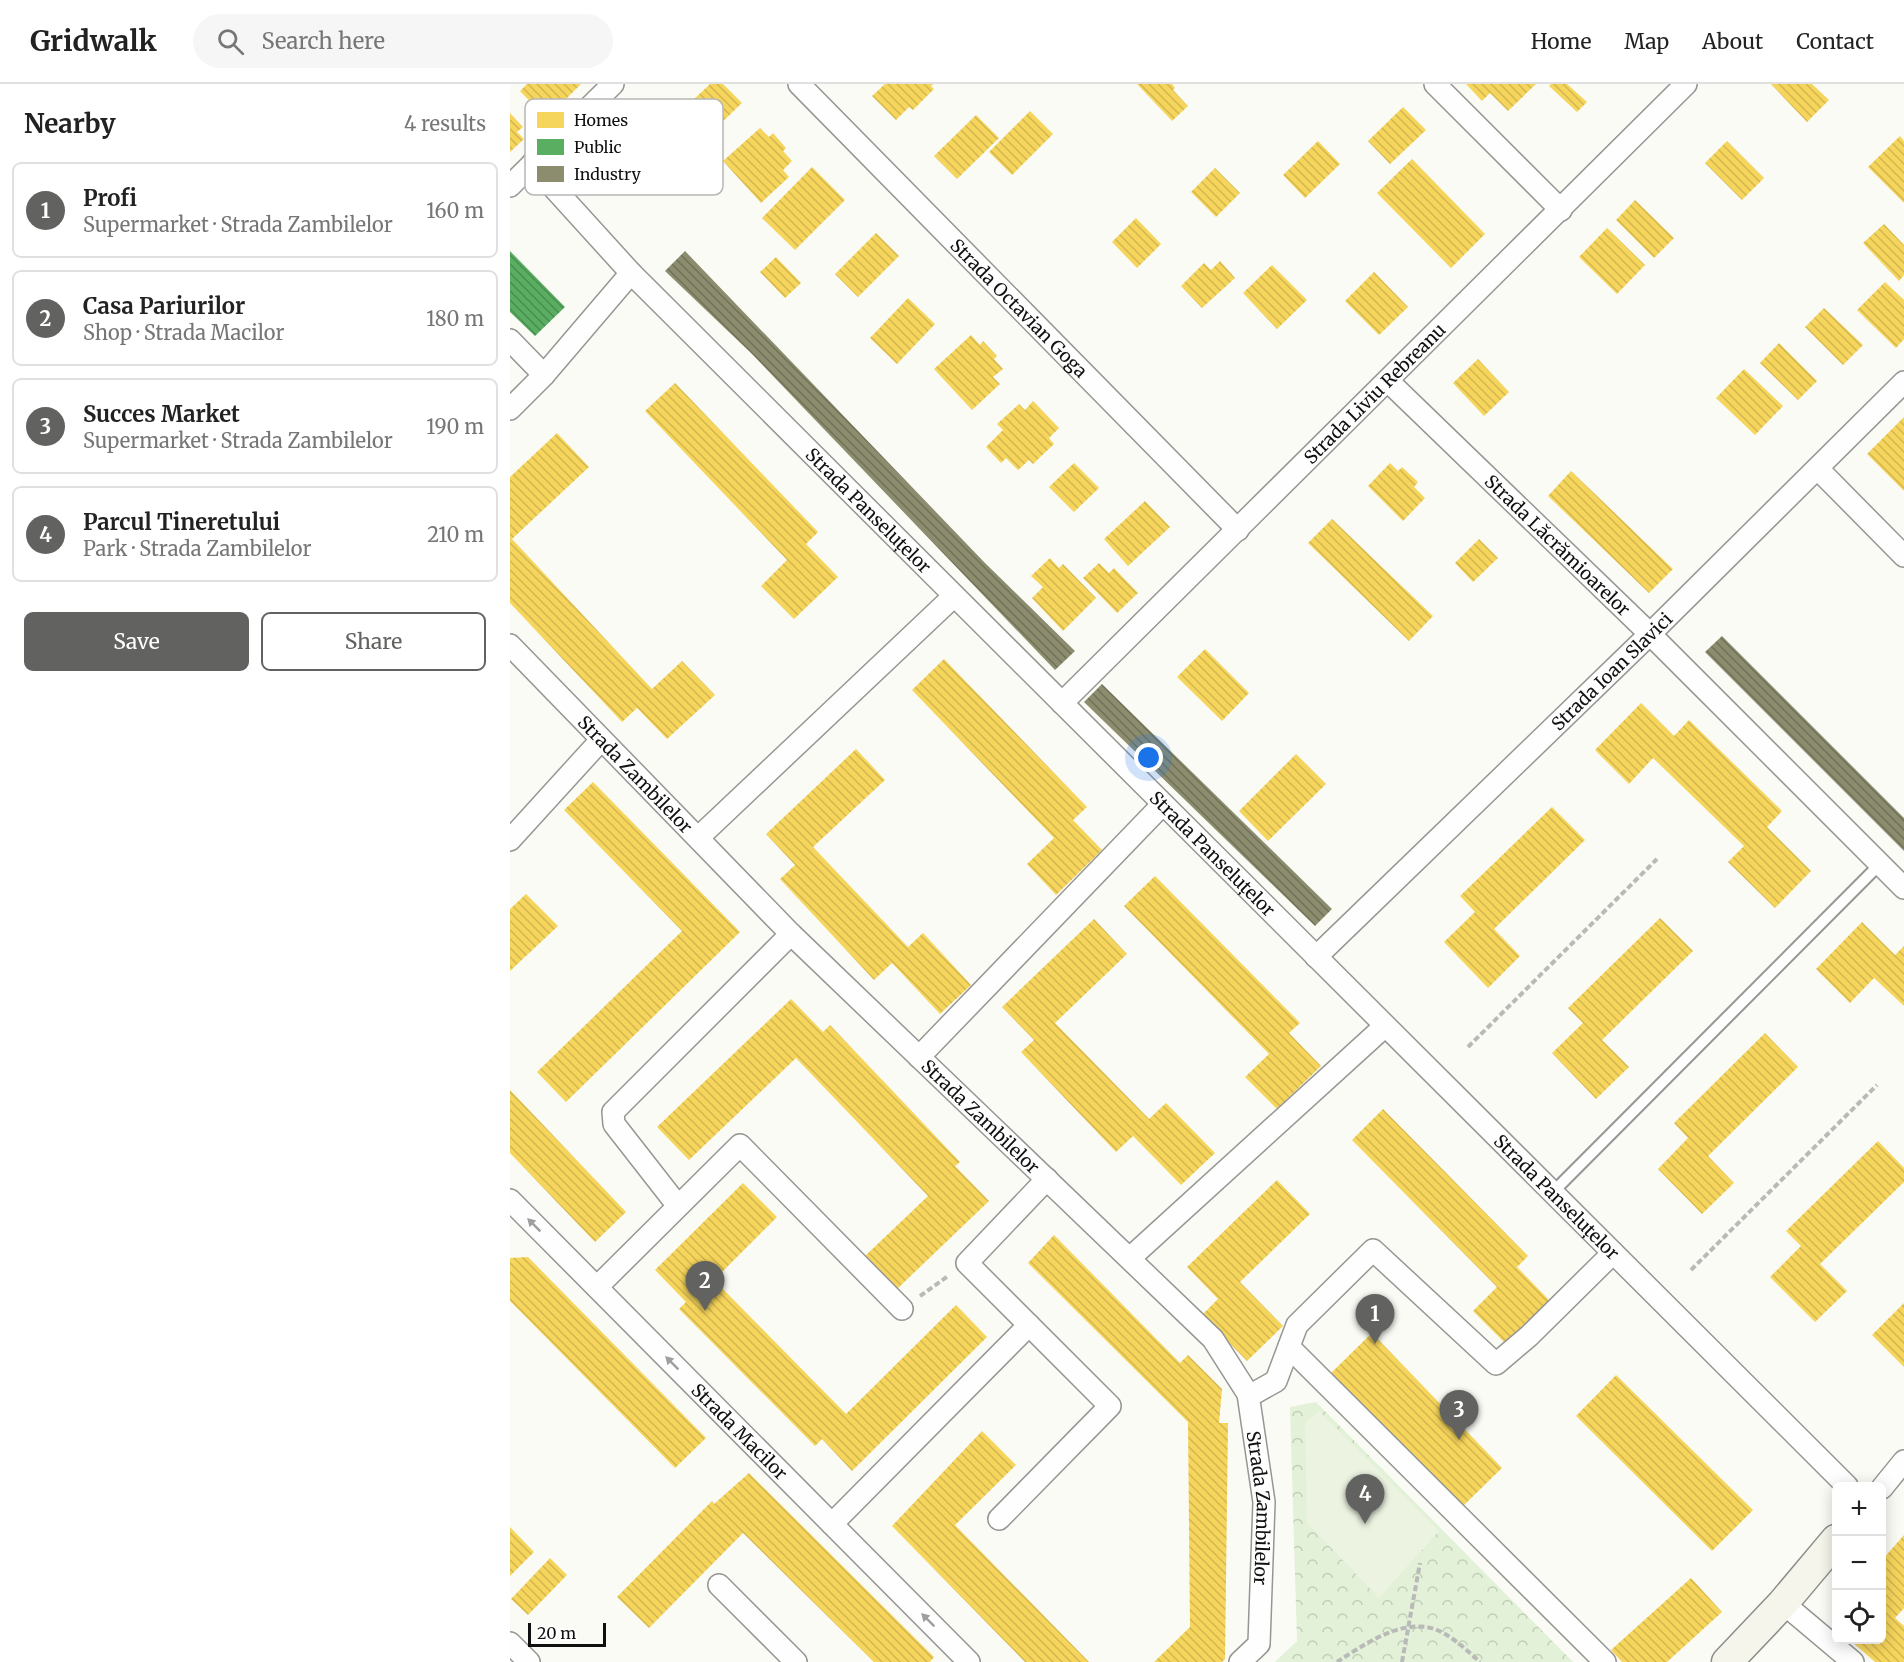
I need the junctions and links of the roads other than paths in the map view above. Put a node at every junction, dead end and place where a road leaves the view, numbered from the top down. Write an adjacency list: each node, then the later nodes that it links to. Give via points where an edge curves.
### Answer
1 (613, 84): 5 (street)
2 (799, 84): 17 (street, Strada Octavian Goga)
3 (1435, 84): 9 (street)
4 (1686, 84): 9 (street, Strada Liviu Rebreanu)
5 (598, 99)
6 (525, 171): 7 (street)
7 (510, 186)
8 (560, 195): 10 (street, Strada Panseluțelor)
9 (1561, 210): 13 (street, Strada Liviu Rebreanu)
10 (632, 273): 12 (street); 19 (street, Strada Panseluțelor)
11 (510, 340): 12 (street)
12 (544, 375): 15 (street)
13 (1388, 381): 17 (street, Strada Liviu Rebreanu); 20 (street, Strada Lăcrămioarelor)
14 (1904, 382): 16 (street, Strada Ioan Slavici)
15 (510, 409)
16 (1818, 469): 18 (street); 20 (street, Strada Ioan Slavici)
17 (1238, 530): 22 (street, Strada Liviu Rebreanu)
18 (1904, 556)
19 (954, 596): 22 (street, Strada Panseluțelor); 25 (street)
20 (1650, 634): 27 (street, Strada Lăcrămioarelor); 30 (street, Strada Ioan Slavici)
21 (510, 645): 23 (street, Strada Zambilelor)
22 (1062, 703): 24 (street, Strada Panseluțelor)
23 (601, 740): 25 (street, Strada Zambilelor); 26 (street)
24 (1163, 804): 30 (street, Strada Panseluțelor); 32 (street)
25 (699, 837): 29 (street, Strada Zambilelor)
26 (510, 840)
27 (1880, 864): 28 (street, Strada Lăcrămioarelor); 34 (lane)
28 (1904, 888)
29 (791, 934): 32 (street, Strada Zambilelor); 36 (street, via 613,1112 614,1125)
30 (1316, 957): 31 (street, Strada Panseluțelor)
31 (1385, 1026): 34 (street, Strada Panseluțelor); 38 (street)
32 (919, 1057): 33 (street, Strada Zambilelor)
33 (1047, 1179): 38 (street, Strada Zambilelor); 41 (street, via 967,1263)
34 (1552, 1193): 37 (street, Strada Panseluțelor)
35 (510, 1200): 39 (street, Strada Macilor, one-way to 35)
36 (678, 1206): 39 (street); 40 (street, via 740,1145)
37 (1613, 1253): 42 (street, via 1496,1364 1373,1250 1297,1325); 45 (street, Strada Panseluțelor)
38 (1130, 1258): 43 (street, Strada Zambilelor, via 1213,1339)
39 (597, 1287): 48 (street, Strada Macilor, one-way to 39)
40 (902, 1308)
41 (1029, 1325): 47 (street, via 1110,1406); 48 (street)
42 (1289, 1347): 43 (street, via 1276,1382); 57 (street)
43 (1248, 1394): 56 (street, Strada Zambilelor, via 1264,1502 1259,1644)
44 (1904, 1461): 46 (street)
45 (1843, 1482)
46 (1886, 1482)
47 (999, 1519)
48 (832, 1524): 53 (street, Strada Macilor, one-way to 48)
49 (1832, 1545): 51 (street)
50 (719, 1585): 55 (street)
51 (1783, 1603): 58 (street); 59 (street)
52 (510, 1643): 54 (street)
53 (967, 1661)
54 (529, 1662)
55 (796, 1662)
56 (1240, 1662)
57 (1605, 1662)
58 (1727, 1662)
59 (1853, 1662)

